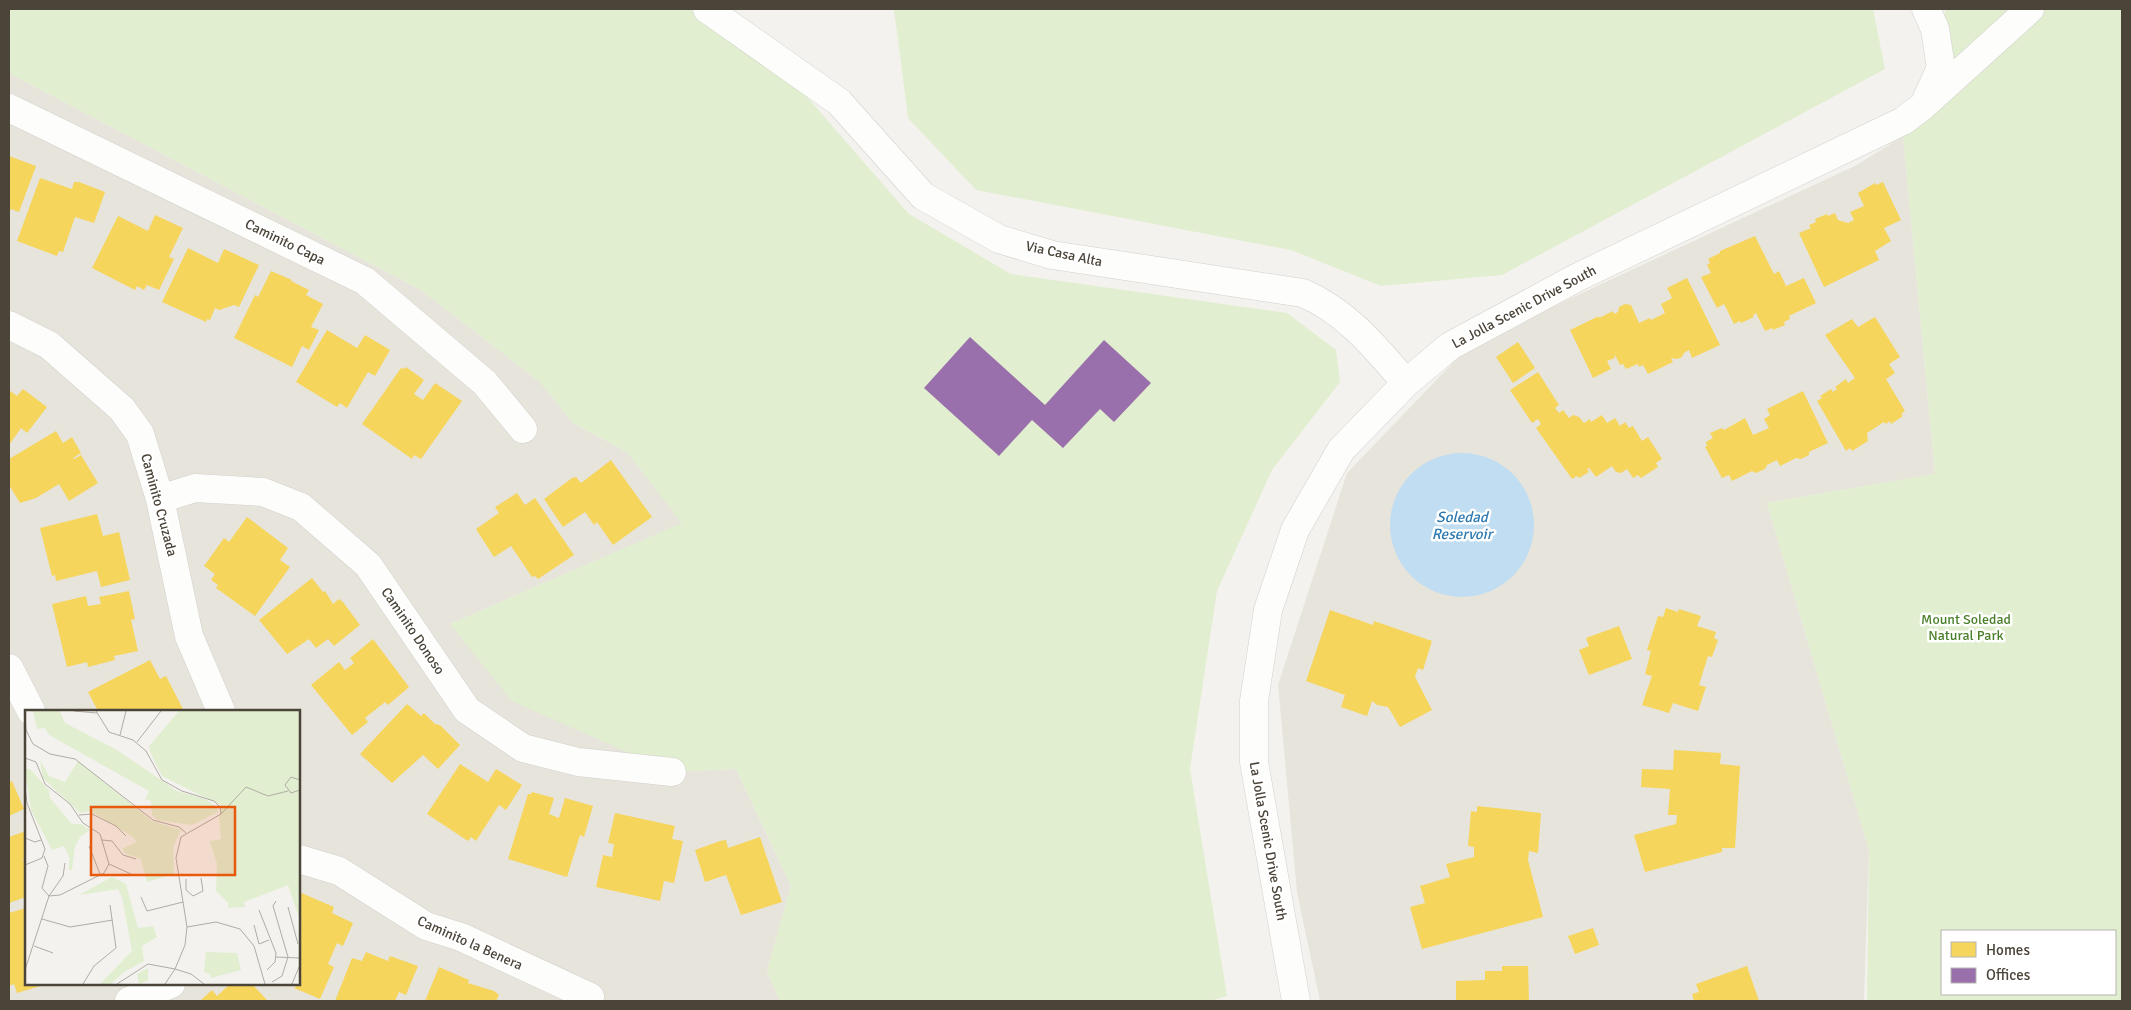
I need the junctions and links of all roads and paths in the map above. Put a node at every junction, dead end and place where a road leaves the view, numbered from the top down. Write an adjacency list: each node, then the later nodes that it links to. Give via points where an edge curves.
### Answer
1 (707, 9): 7 (street, Via Casa Alta, via 839,102 923,196 999,239 1052,255 1304,293 1327,303 1365,334)
2 (1926, 9): 4 (street, via 1935,30 1941,68)
3 (2030, 9): 4 (street, La Jolla Scenic Drive South)
4 (1923, 106): 7 (street, La Jolla Scenic Drive South, via 1903,121 1578,277 1450,346)
5 (9, 108): 8 (street, Caminito Capa, via 365,280 485,383)
6 (9, 325): 9 (street, Caminito Cruzada, via 49,344 122,408 140,434)
7 (1406, 383): 18 (street, La Jolla Scenic Drive South, via 1341,450 1295,530 1268,610 1254,701 1254,762)
8 (523, 429)
9 (160, 499): 12 (street, Caminito Cruzada, via 189,636); 13 (street, Caminito Donoso, via 195,488 263,492 301,508 368,565 467,710 523,748 578,762)
10 (9, 668): 11 (street)
11 (30, 710)
12 (221, 710)
13 (672, 772)
14 (300, 859): 17 (street, Caminito la Benera, via 338,871 426,926 461,937)
15 (168, 985): 16 (street)
16 (130, 995)
17 (590, 997)
18 (1296, 1001)

